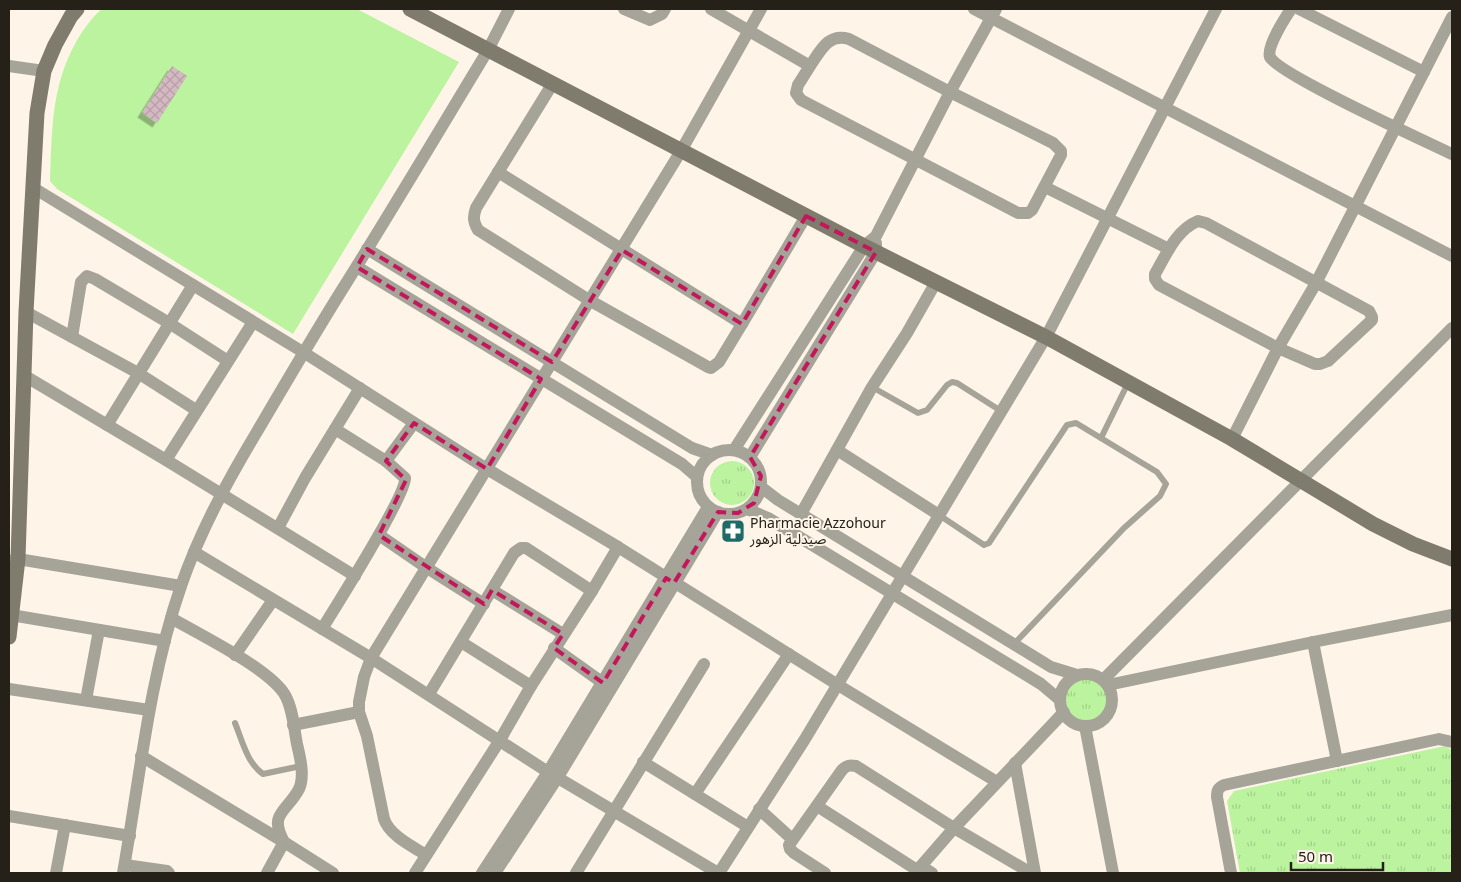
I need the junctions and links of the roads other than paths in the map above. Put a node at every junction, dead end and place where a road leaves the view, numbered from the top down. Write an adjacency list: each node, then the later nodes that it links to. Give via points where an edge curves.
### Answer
1 (410, 9): 15 (main road)
2 (509, 9): 15 (street)
3 (624, 9): 4 (street, via 650,20)
4 (665, 9)
5 (711, 9): 14 (street)
6 (761, 9): 14 (street)
7 (974, 9): 12 (street)
8 (1216, 9): 22 (street)
9 (1291, 9): 23 (street, via 1270,46 1270,57 1275,64)
10 (1299, 9): 19 (street)
11 (72, 11): 18 (main road)
12 (994, 13): 21 (street); 22 (street)
13 (1452, 16): 19 (street)
14 (749, 32): 17 (street); 24 (street)
15 (488, 50): 20 (main road); 33 (street)
16 (9, 66): 18 (street)
17 (810, 66): 21 (street, via 829,40 840,36); 26 (street, via 798,85 796,93 801,100)
18 (44, 71): 28 (main road, via 37,113)
19 (1424, 72): 23 (street)
20 (552, 83): 24 (main road); 27 (street)
21 (950, 92): 26 (street); 29 (street, via 1058,147 1061,155)
22 (1166, 107): 30 (street); 32 (street)
23 (1396, 128): 25 (street); 30 (street)
24 (682, 151): 31 (main road); 36 (street)
25 (1452, 154)
26 (915, 160): 29 (street, via 1018,213 1032,210); 34 (street)
27 (498, 172): 36 (street); 42 (street, via 473,215 478,230)
28 (32, 187): 41 (street); 43 (main road)
29 (1045, 187): 32 (street)
30 (1355, 206): 37 (street); 40 (street)
31 (806, 216): 34 (main road); 46 (street)
32 (1106, 219): 35 (street); 49 (street)
33 (367, 249): 38 (street); 53 (street)
34 (870, 249): 39 (main road); 67 (street); 70 (street)
35 (1169, 249): 40 (street, via 1186,227 1198,221); 50 (street, via 1155,274 1158,285)
36 (622, 250): 42 (street); 46 (street)
37 (1452, 256)
38 (356, 267): 51 (street); 56 (street)
39 (936, 282): 49 (main road); 58 (street)
40 (1316, 282): 50 (street); 50 (street, via 1369,311 1372,320 1324,363 1315,364)
41 (193, 284): 44 (street); 45 (street)
42 (590, 300): 46 (street, via 711,368 719,362); 53 (street)
43 (26, 312): 48 (street); 55 (main road)
44 (253, 322): 51 (street); 52 (street)
45 (170, 323): 48 (street, via 87,276 81,282); 52 (street); 54 (street)
46 (742, 324)
47 (1452, 328): 75 (street)
48 (72, 337): 54 (street)
49 (1046, 337): 57 (main road); 61 (street)
50 (1278, 348): 66 (street)
51 (303, 352): 59 (street); 77 (street)
52 (228, 361): 60 (street)
53 (552, 362): 56 (street); 69 (street, via 692,448)
54 (138, 374): 60 (street); 63 (street)
55 (25, 376): 63 (street); 87 (main road)
56 (541, 379): 73 (street); 74 (street, via 682,464)
57 (1128, 382): 65 (lane); 66 (main road)
58 (872, 387): 61 (lane, via 922,413 952,382); 68 (street)
59 (360, 388): 62 (street); 64 (street)
60 (196, 410): 71 (street)
61 (1001, 411): 81 (street)
62 (414, 423): 72 (street); 73 (street)
63 (107, 425): 71 (street)
64 (335, 429): 72 (street); 82 (street)
65 (1101, 438): 81 (lane, via 1076,423 1067,425 989,543 984,545); 108 (lane, via 1157,472 1166,484 1160,496 1124,528)
66 (1232, 439): 75 (main road)
67 (734, 450): 69 (street); 70 (street)
68 (837, 450): 80 (street); 81 (street)
69 (712, 455): 74 (street, via 700,468)
70 (750, 457): 76 (street, via 761,476)
71 (166, 460): 77 (street)
72 (386, 461): 83 (street, via 401,473 406,482)
73 (487, 469): 84 (street); 88 (street)
74 (697, 477): 79 (street, via 701,498)
75 (1302, 480): 86 (main road, via 1373,524); 115 (street)
76 (761, 487): 78 (street, via 754,503); 80 (street)
77 (221, 493): 82 (street); 85 (street)
78 (747, 509): 79 (street, via 728,514); 95 (street, via 768,518)
79 (713, 510): 91 (street)
80 (801, 514): 90 (street)
81 (939, 516): 90 (street)
82 (278, 528): 89 (street)
83 (379, 535): 88 (street); 89 (street)
84 (618, 547): 91 (street); 94 (street)
85 (194, 552): 92 (street); 96 (street)
86 (1452, 559)
87 (13, 560): 92 (street); 98 (main road)
88 (427, 568): 97 (street); 112 (street)
89 (355, 576): 101 (street)
90 (902, 576): 95 (street); 108 (street)
91 (670, 581): 110 (street); 116 (street); 135 (street)
92 (181, 586): 100 (street)
93 (492, 590): 94 (street, via 514,553 526,548); 97 (street); 103 (street)
94 (592, 590): 103 (street)
95 (893, 593): 117 (street); 122 (street, via 1041,684)
96 (273, 600): 101 (street); 111 (street)
97 (484, 604): 106 (street)
98 (11, 615): 102 (street); 104 (main road)
99 (1452, 615): 107 (street)
100 (172, 618): 105 (street); 111 (street)
101 (322, 629): 112 (street)
102 (99, 630): 105 (street); 121 (street)
103 (563, 634): 109 (street)
104 (9, 636)
105 (165, 641): 123 (street)
106 (461, 642): 118 (street); 120 (street)
107 (1313, 642): 115 (street); 131 (street)
108 (1014, 644): 114 (street, via 1051,667)
109 (554, 648): 116 (street); 118 (street)
110 (789, 654): 117 (street); 137 (street)
111 (235, 655): 126 (street, via 280,688 289,704)
112 (371, 658): 120 (street); 124 (street, via 364,677)
113 (704, 664): 132 (street)
114 (1077, 675): 115 (street, via 1095,675); 122 (street, via 1065,685)
115 (1105, 682): 127 (street, via 1112,692 1111,709 1101,722)
116 (602, 683): 135 (street)
117 (838, 685): 136 (street); 139 (street)
118 (531, 686): 128 (street)
119 (9, 689): 121 (street)
120 (429, 694): 128 (street)
121 (86, 700): 123 (street)
122 (1062, 706): 127 (street, via 1069,719); 133 (street)
123 (149, 710): 130 (street)
124 (359, 712): 126 (street); 148 (street, via 386,824)
125 (235, 723): 134 (lane, via 251,762 263,774)
126 (293, 725): 134 (street)
127 (1085, 726): 164 (street)
128 (500, 740): 135 (street); 148 (street)
129 (1452, 742): 131 (street, via 1439,739)
130 (141, 756): 145 (street); 147 (street)
131 (1337, 761): 165 (street, via 1220,787 1216,797)
132 (643, 762): 137 (street); 140 (street)
133 (1015, 763): 136 (street); 163 (street)
134 (301, 766): 147 (street, via 298,789 278,820 278,830)
135 (553, 774): 140 (street); 156 (street); 157 (street)
136 (997, 782): 144 (street)
137 (695, 794): 143 (street)
138 (817, 806): 144 (street, via 842,770 850,765); 146 (street); 150 (street)
139 (759, 809): 143 (street); 146 (street)
140 (613, 811): 158 (street); 159 (street)
141 (9, 816): 142 (street)
142 (65, 825): 145 (street); 151 (street)
143 (748, 827): 159 (street)
144 (954, 828): 150 (street); 162 (street)
145 (130, 836): 149 (street)
146 (792, 839): 160 (street, via 790,849)
147 (284, 842): 153 (street); 154 (street)
148 (426, 856): 155 (street)
149 (124, 869): 152 (street)
150 (918, 870): 161 (street)
151 (56, 873)
152 (169, 873)
153 (267, 873)
154 (333, 873)
155 (415, 873)
156 (482, 873)
157 (494, 873)
158 (576, 873)
159 (718, 873)
160 (825, 873)
161 (932, 873)
162 (1031, 873)
163 (1035, 873)
164 (1113, 873)
165 (1231, 873)

